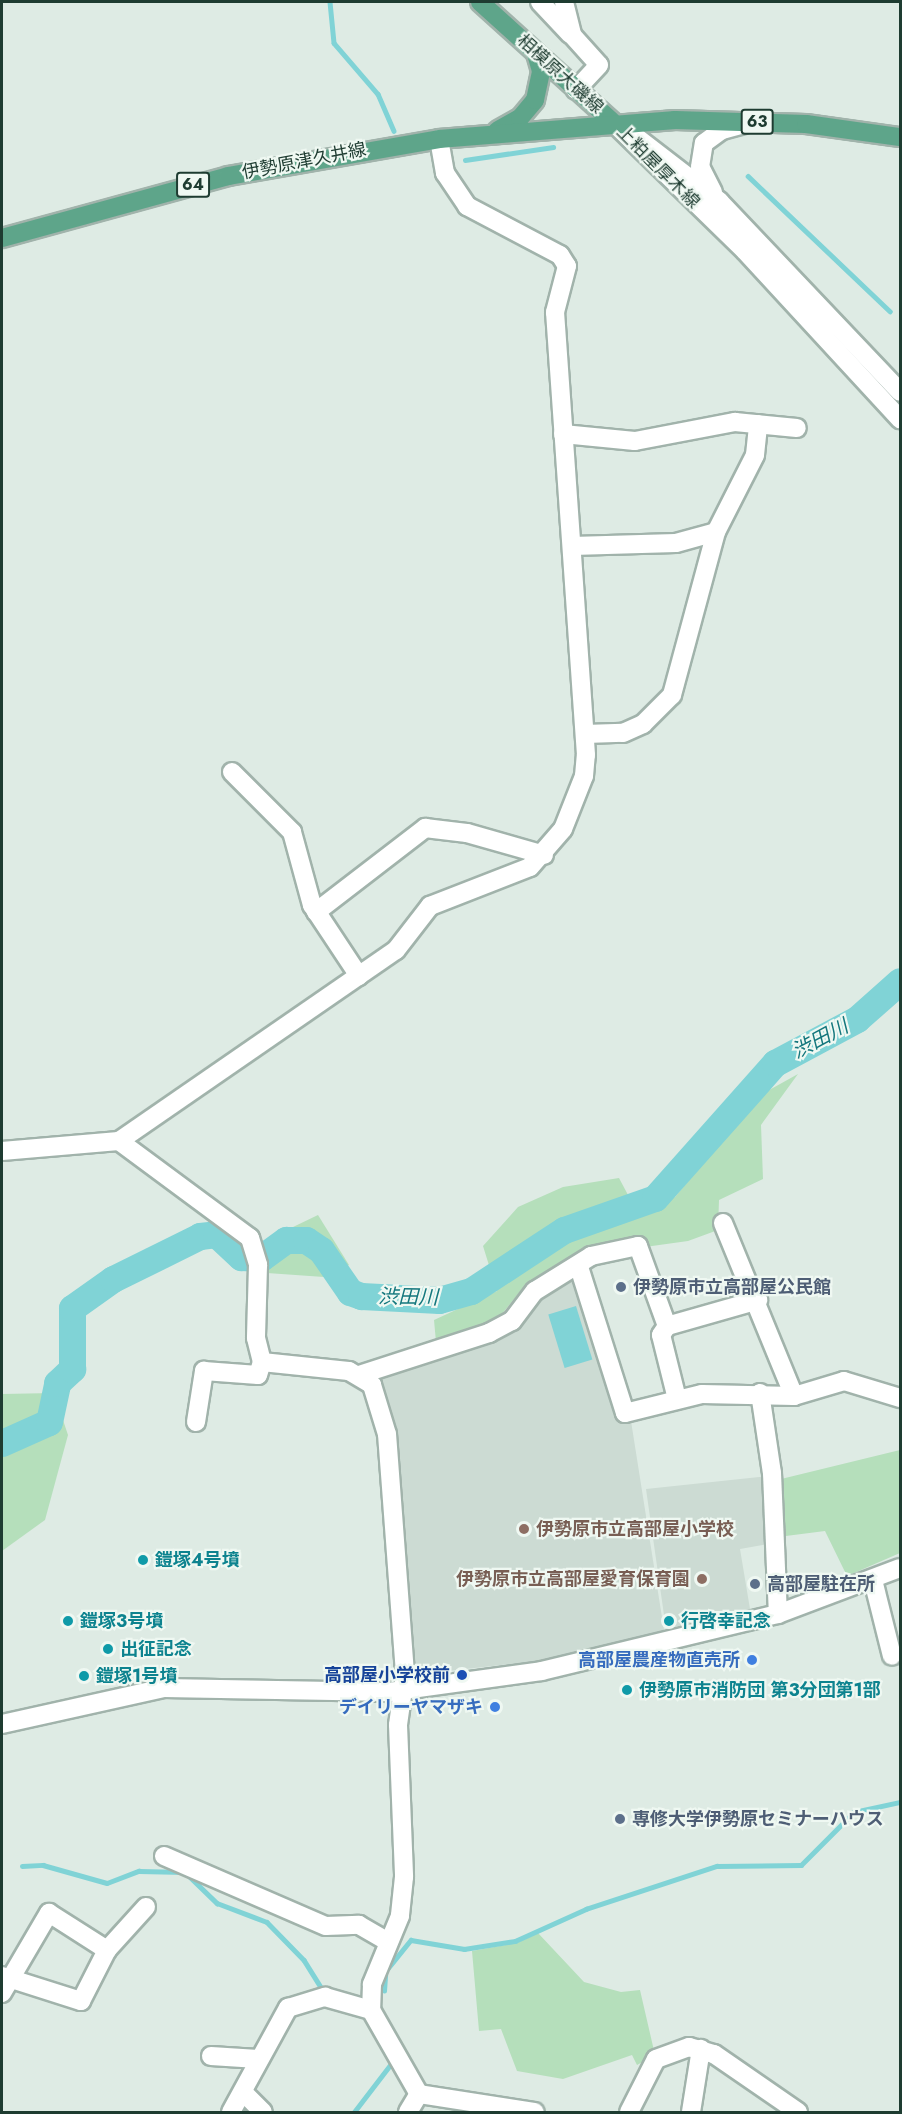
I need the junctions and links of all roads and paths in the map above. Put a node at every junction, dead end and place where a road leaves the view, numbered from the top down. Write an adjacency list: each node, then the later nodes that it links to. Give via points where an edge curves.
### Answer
1 (480, 2): 5 (main road, 相模原大磯線)
2 (540, 2): 4 (street)
3 (564, 2): 4 (street)
4 (572, 35): 6 (street, via 598,65)
5 (536, 53): 6 (main road, 相模原大磯線); 9 (main road, via 541,71 535,100 520,118)
6 (576, 90): 8 (main road, 相模原大磯線)
7 (751, 122): 8 (main road, 相模原大磯線 / 63); 10 (main road, 相模原大磯線 / 63); 12 (street, via 722,130 704,143 700,167)
8 (614, 123): 9 (main road, 伊勢原津久井線 / 64); 12 (street, 上粕屋厚木線, via 647,141); 15 (street, 上粕屋厚木線, via 745,251)
9 (492, 133): 11 (main road, 伊勢原津久井線 / 64)
10 (900, 137)
11 (439, 139): 13 (main road, 伊勢原津久井線 / 64, via 228,176); 18 (street, via 445,173 467,206 560,255 567,266 555,312)
12 (718, 201): 14 (street, 上粕屋厚木線)
13 (2, 238)
14 (900, 392)
15 (900, 419)
16 (758, 424): 17 (street); 18 (street, via 735,422 635,441); 19 (street, via 755,455)
17 (797, 428)
18 (563, 434): 20 (street)
19 (716, 532): 20 (street, via 676,543); 21 (street, via 672,695 644,724 623,733)
20 (572, 546): 21 (street)
21 (585, 734): 23 (street, via 584,776 563,830)
22 (232, 772): 24 (street, via 292,832)
23 (544, 855): 24 (street, via 467,833 425,828); 25 (street, via 530,867 430,906 396,950)
24 (316, 912): 25 (street)
25 (359, 976): 26 (street)
26 (119, 1141): 27 (street); 32 (street, via 250,1238 257,1257 256,1338)
27 (2, 1151)
28 (723, 1223): 30 (street)
29 (579, 1268): 31 (street, via 591,1256 638,1245); 33 (street, via 535,1291 512,1321 489,1333); 37 (street, via 625,1413)
30 (758, 1300): 31 (street); 35 (street)
31 (667, 1326): 37 (street, via 661,1335)
32 (262, 1362): 33 (street); 38 (street, via 258,1375 204,1371 192,1400)
33 (359, 1375): 43 (street, via 372,1385 387,1434)
34 (760, 1393): 35 (street); 37 (street); 41 (street, via 772,1473)
35 (794, 1396): 36 (street, via 844,1381)
36 (900, 1398)
37 (677, 1399)
38 (196, 1422)
39 (900, 1568): 40 (street)
40 (873, 1580): 41 (street); 42 (street)
41 (778, 1614): 43 (street, via 542,1671)
42 (892, 1656)
43 (403, 1690): 44 (street, via 164,1688); 47 (street, via 397,1769 404,1877 400,1916)
44 (2, 1725)
45 (164, 1856): 47 (street, via 326,1926 359,1925)
46 (146, 1907): 48 (street)
47 (388, 1942): 50 (street, via 372,1983)
48 (107, 1950): 49 (street, via 81,2001); 49 (street, via 50,1913)
49 (4, 1982)
50 (371, 2010): 53 (street, via 325,1997 298,2003 283,2015); 55 (street)
51 (701, 2049): 60 (street, via 673,2050 656,2059); 61 (street); 62 (street)
52 (210, 2056): 53 (street)
53 (258, 2060): 54 (street)
54 (243, 2092): 56 (street); 57 (street)
55 (419, 2094): 58 (street); 59 (street)
56 (231, 2112)
57 (262, 2112)
58 (408, 2112)
59 (535, 2112)
60 (629, 2112)
61 (691, 2112)
62 (798, 2112)

